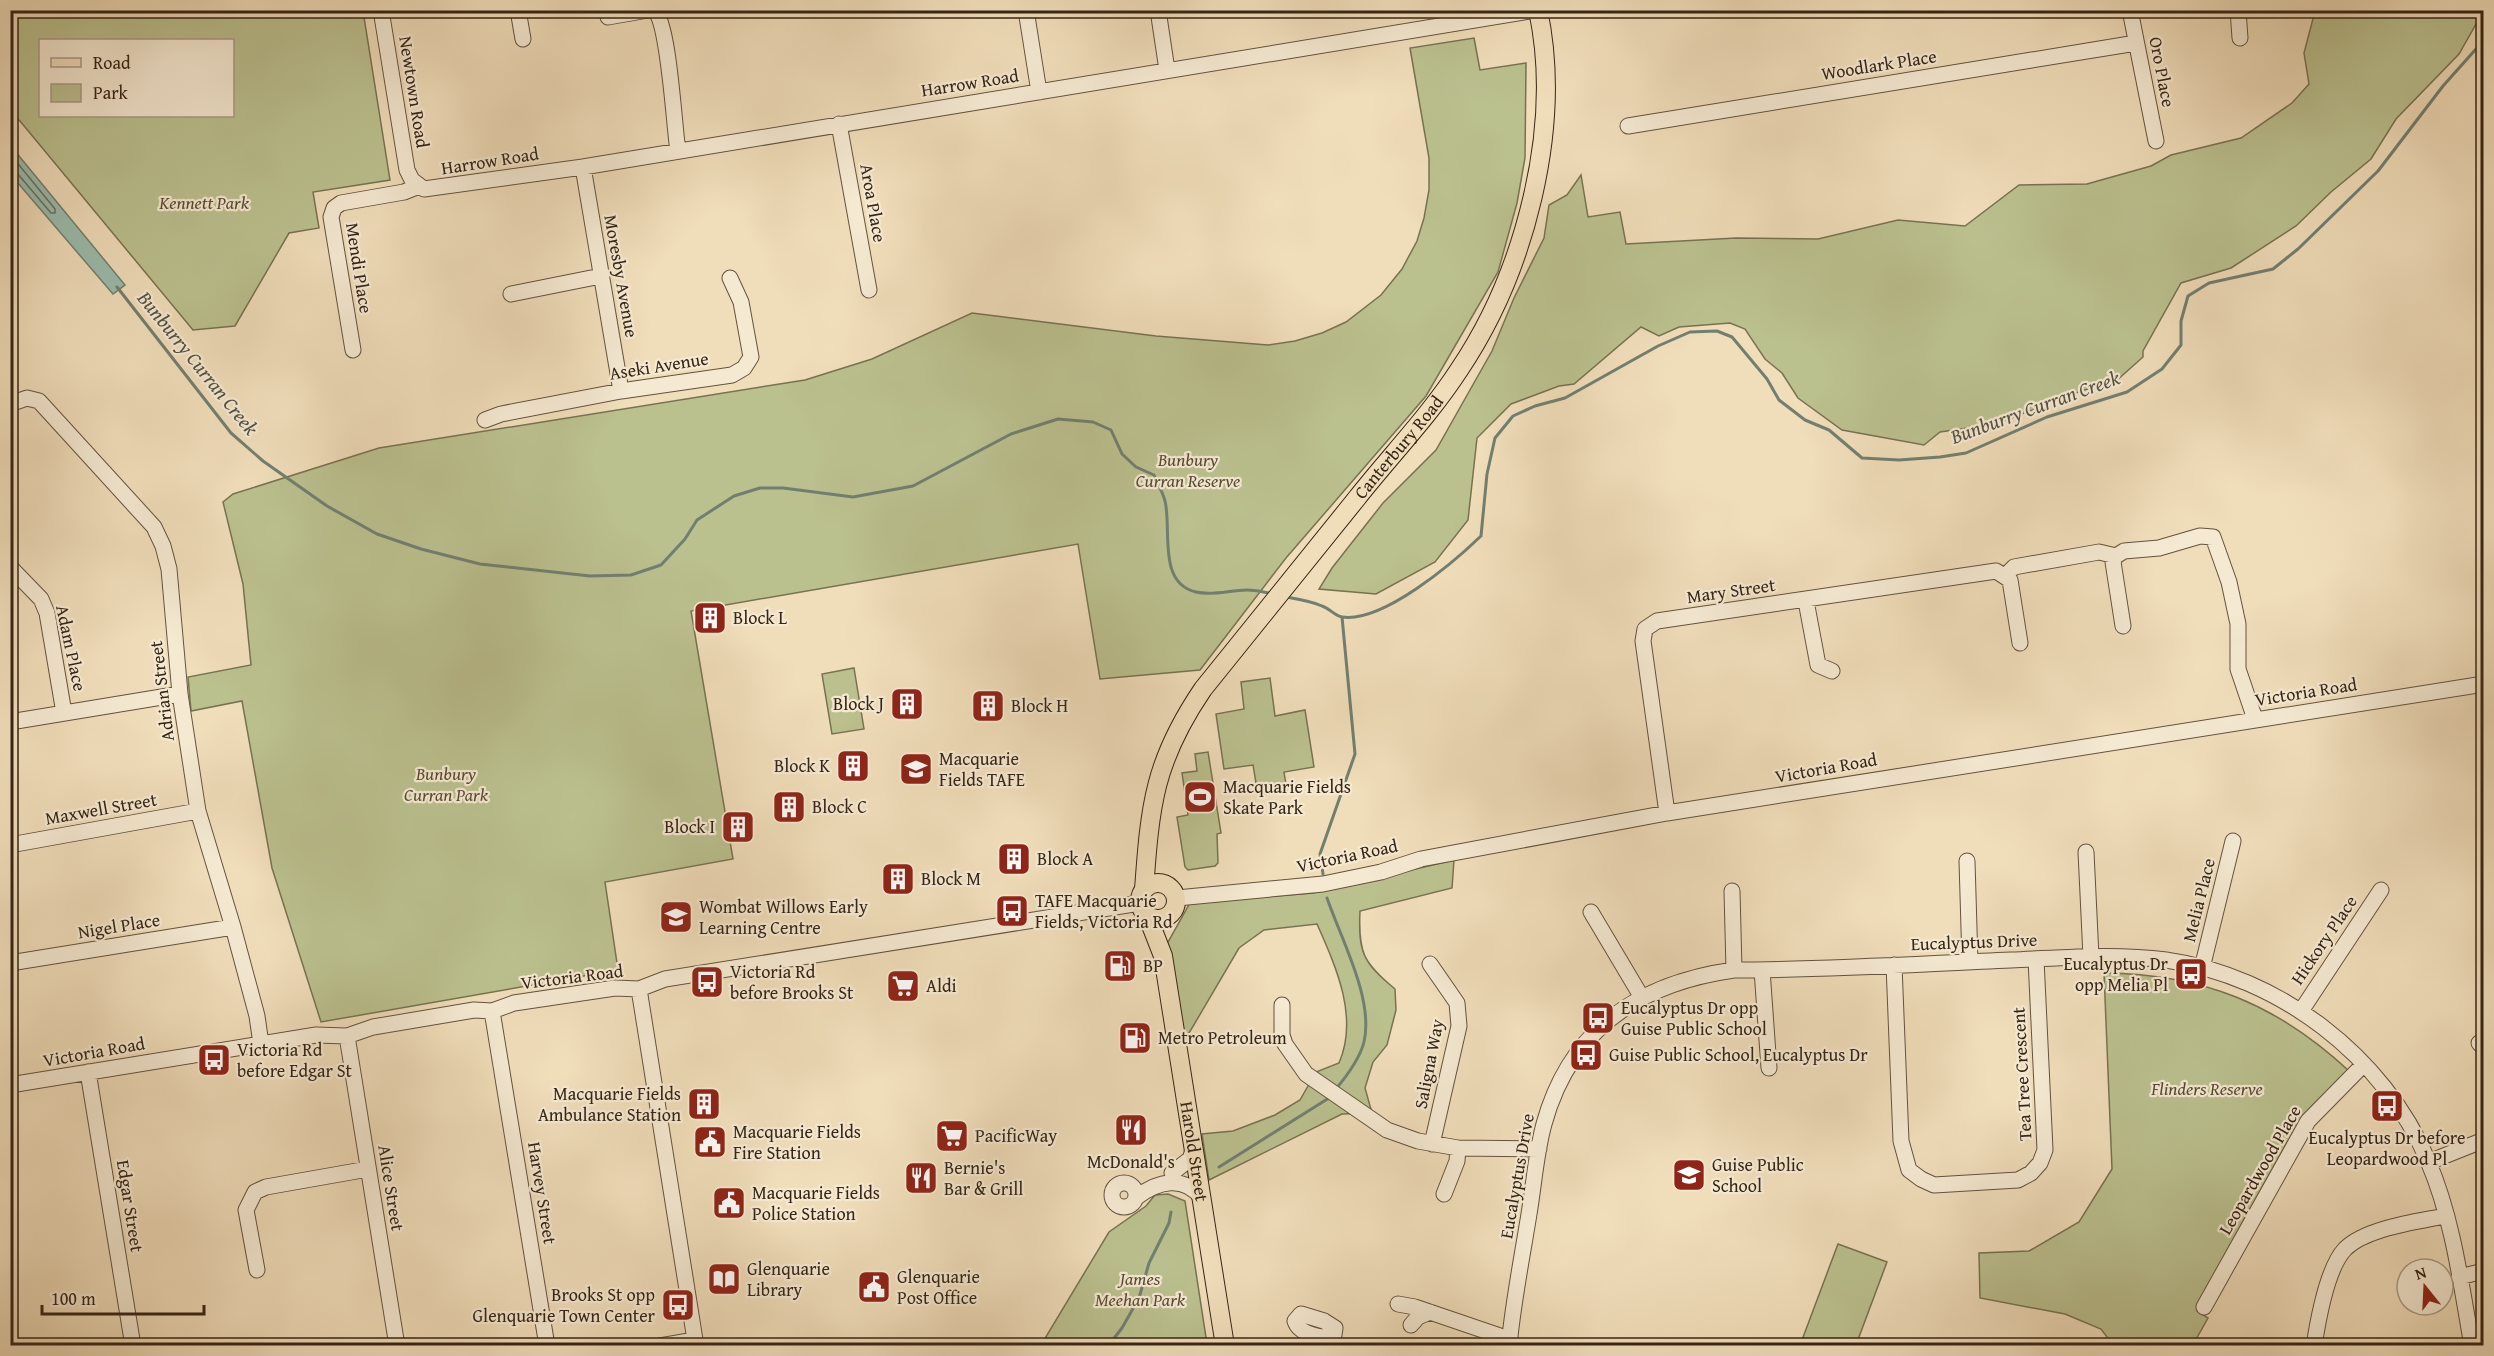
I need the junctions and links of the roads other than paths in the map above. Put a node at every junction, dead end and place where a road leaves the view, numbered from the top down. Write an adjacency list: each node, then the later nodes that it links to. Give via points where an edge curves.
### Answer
1 (381, 10): 21 (street, Newtown Road, via 407,170)
2 (519, 10): 12 (street)
3 (648, 10): 10 (street)
4 (654, 10): 19 (street, via 661,19 666,46)
5 (1026, 10): 15 (street)
6 (1158, 10): 14 (street)
7 (1537, 10): 14 (street, Harrow Road); 45 (main road, Canterbury Road, via 1545,64 1541,147 1531,206 1504,286 1460,370 1180,723 1164,759 1149,819)
8 (2130, 10): 13 (street, Oro Place)
9 (2238, 10): 11 (street)
10 (608, 17)
11 (2240, 38)
12 (523, 39)
13 (2136, 43): 17 (street, Woodlark Place); 18 (street, Oro Place)
14 (1167, 70): 15 (street, Harrow Road)
15 (1039, 92): 16 (street, Harrow Road)
16 (838, 124): 19 (street, Harrow Road); 24 (street, Aroa Place)
17 (1628, 126)
18 (2156, 141)
19 (678, 151): 20 (street, Harrow Road)
20 (583, 167): 21 (street, Harrow Road, via 435,189 424,189); 22 (street, Moresby Avenue)
21 (415, 183): 26 (street, Mendi Place, via 404,192 341,203 334,208 332,217)
22 (601, 276): 25 (street); 27 (street, Moresby Avenue)
23 (730, 278): 27 (street, Aseki Avenue, via 741,302 751,357 744,368 732,375)
24 (869, 290)
25 (511, 294)
26 (353, 350)
27 (621, 391): 29 (street, Aseki Avenue)
28 (10, 404): 38 (street, Adrian Street, via 27,398 39,400 154,527 164,546 169,569)
29 (485, 420)
30 (2116, 556): 32 (street, Mary Street, via 2099,552 2014,567); 34 (street, via 2113,562); 40 (street, Mary Street, via 2124,551 2159,548 2200,536 2213,537 2229,582 2238,624 2238,669)
31 (10, 567): 39 (street, Adam Place, via 41,599)
32 (2008, 578): 33 (street, Mary Street, via 1996,571); 35 (street)
33 (1806, 601): 36 (street, via 1818,665); 43 (street, Mary Street, via 1657,621 1645,629 1643,641)
34 (2122, 626)
35 (2020, 643)
36 (1832, 672)
37 (2484, 684): 40 (street, Victoria Road)
38 (180, 694): 39 (street); 42 (street, Adrian Street)
39 (64, 713): 41 (street)
40 (2255, 719): 43 (street, Victoria Road)
41 (10, 722)
42 (198, 811): 46 (street, Maxwell Street); 54 (street, Adrian Street)
43 (1667, 813): 51 (street, Victoria Road, via 1421,859 1323,884)
44 (2234, 841): 62 (street, Melia Place)
45 (1148, 842): 51 (main road, Canterbury Road); 52 (main road, Canterbury Road)
46 (10, 845)
47 (2086, 852): 56 (street)
48 (1967, 861): 58 (street)
49 (2381, 890): 69 (street, Hickory Place)
50 (1732, 891): 63 (street)
51 (1173, 899): 52 (main road, via 1161,919); 52 (main road, via 1156,882); 55 (main road, Harold Street)
52 (1144, 903): 55 (main road, Harold Street); 65 (street, Victoria Road, via 665,979)
53 (1591, 912): 66 (street)
54 (233, 927): 59 (street, Nigel Place); 71 (street, Adrian Street)
55 (1162, 957): 78 (main road, Harold Street)
56 (2091, 957): 57 (street, Eucalyptus Drive); 62 (street, Eucalyptus Drive, via 2128,956)
57 (2036, 959): 58 (street, Eucalyptus Drive); 61 (street, Tea Tree Crescent, via 2045,1150 2031,1173 2001,1183 1934,1185 1910,1170 1901,1141)
58 (1970, 962): 61 (street, Eucalyptus Drive)
59 (10, 963)
60 (1430, 964): 77 (street, Saligna Way, via 1457,1003 1459,1026)
61 (1894, 965): 64 (street, Eucalyptus Drive)
62 (2202, 968): 69 (street, Eucalyptus Drive, via 2255,987)
63 (1734, 970): 64 (street, Eucalyptus Drive); 66 (street, Eucalyptus Drive, via 1702,975)
64 (1762, 970): 73 (street)
65 (639, 989): 68 (street, Victoria Road, via 615,988 514,1003); 96 (street)
66 (1641, 996): 80 (street, Eucalyptus Drive, via 1608,1020 1575,1057 1551,1104)
67 (1282, 1005): 77 (street, via 1285,1044 1306,1074 1387,1130)
68 (492, 1011): 70 (street, Victoria Road, via 474,1010 373,1027); 99 (street, Harvey Street)
69 (2301, 1011): 72 (street, Eucalyptus Drive)
70 (347, 1036): 71 (street, Victoria Road, via 316,1035); 82 (street, Alice Street)
71 (261, 1044): 74 (street, Victoria Road)
72 (2364, 1064): 81 (street, Eucalyptus Drive, via 2395,1103); 92 (street, Leopardwood Place, via 2308,1120)
73 (1768, 1068)
74 (88, 1072): 75 (street, Victoria Road); 97 (street, Edgar Street)
75 (10, 1085)
76 (2484, 1140): 81 (street)
77 (1432, 1144): 79 (street)
78 (1194, 1147): 83 (main road, Harold Street); 83 (street)
79 (1458, 1148): 80 (street); 85 (street)
80 (1539, 1149): 95 (street, Eucalyptus Drive)
81 (2429, 1162): 87 (street, Eucalyptus Drive)
82 (368, 1169): 88 (street, via 255,1192 246,1210); 98 (street, Alice Street)
83 (1184, 1177): 84 (street); 86 (street, via 1152,1186); 101 (main road, Harold Street, via 1201,1197)
84 (1127, 1183): 86 (street); 86 (street, via 1115,1187 1115,1203 1130,1206)
85 (1444, 1194)
86 (1137, 1197)
87 (2445, 1216): 90 (street, Eucalyptus Drive); 102 (street, via 2374,1233 2345,1249 2332,1270)
88 (257, 1270)
89 (2484, 1271): 90 (street)
90 (2459, 1277): 103 (street, Eucalyptus Drive)
91 (1398, 1304): 93 (street)
92 (2204, 1307)
93 (1430, 1312): 94 (street); 95 (street)
94 (1411, 1325)
95 (1509, 1342)
96 (696, 1343): 100 (street)
97 (133, 1346)
98 (397, 1346)
99 (547, 1346)
100 (660, 1346)
101 (1225, 1346)
102 (2314, 1346)
103 (2472, 1346)

